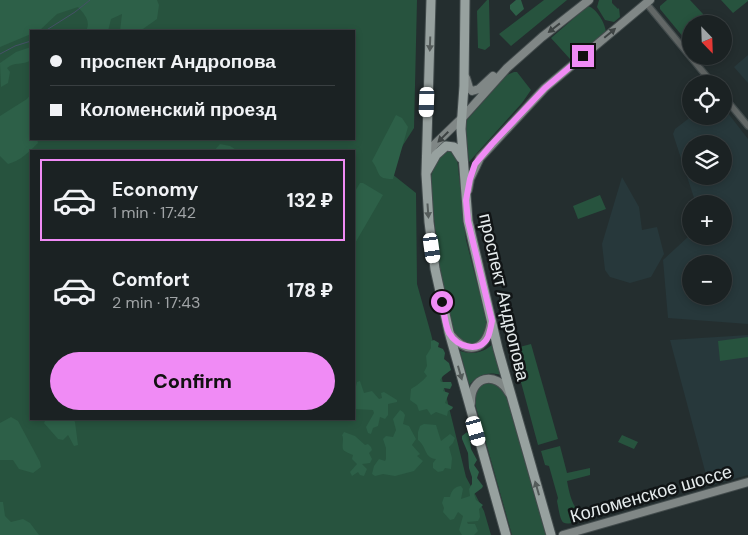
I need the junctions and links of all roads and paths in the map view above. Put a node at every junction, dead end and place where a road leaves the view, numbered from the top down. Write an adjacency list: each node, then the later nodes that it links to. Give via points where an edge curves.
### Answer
1 (431, 0): 11 (main road, one-way to 11)
2 (465, 0): 6 (main road, проспект Андропова)
3 (589, 0): 5 (main road, one-way to 5)
4 (648, 2): 7 (street); 14 (main road, one-way to 4, via 470,179 480,158 545,88)
5 (507, 68): 6 (main road, via 502,68 472,91); 9 (main road)
6 (464, 72): 9 (main road, проспект Андропова)
7 (706, 75)
8 (732, 107): 10 (street)
9 (462, 117): 11 (main road, one-way to 11, via 434,145); 12 (main road, проспект Андропова)
10 (748, 126)
11 (426, 159): 13 (main road)
12 (463, 163): 13 (main road, via 457,149 452,145 446,146 436,155); 14 (main road, проспект Андропова)
13 (426, 174): 16 (main road, one-way to 16, via 435,269)
14 (466, 200): 15 (main road, проспект Андропова)
15 (492, 321): 16 (main road, via 488,337 476,346 460,344); 17 (main road, проспект Андропова)
16 (449, 332): 18 (main road, one-way to 18)
17 (511, 397): 18 (main road, via 500,381 481,381 471,393); 21 (main road, проспект Андропова, one-way to 17)
18 (471, 413): 20 (main road)
19 (748, 482): 22 (main road, Коломенское шоссе)
20 (506, 535)
21 (551, 535)
22 (563, 535)

